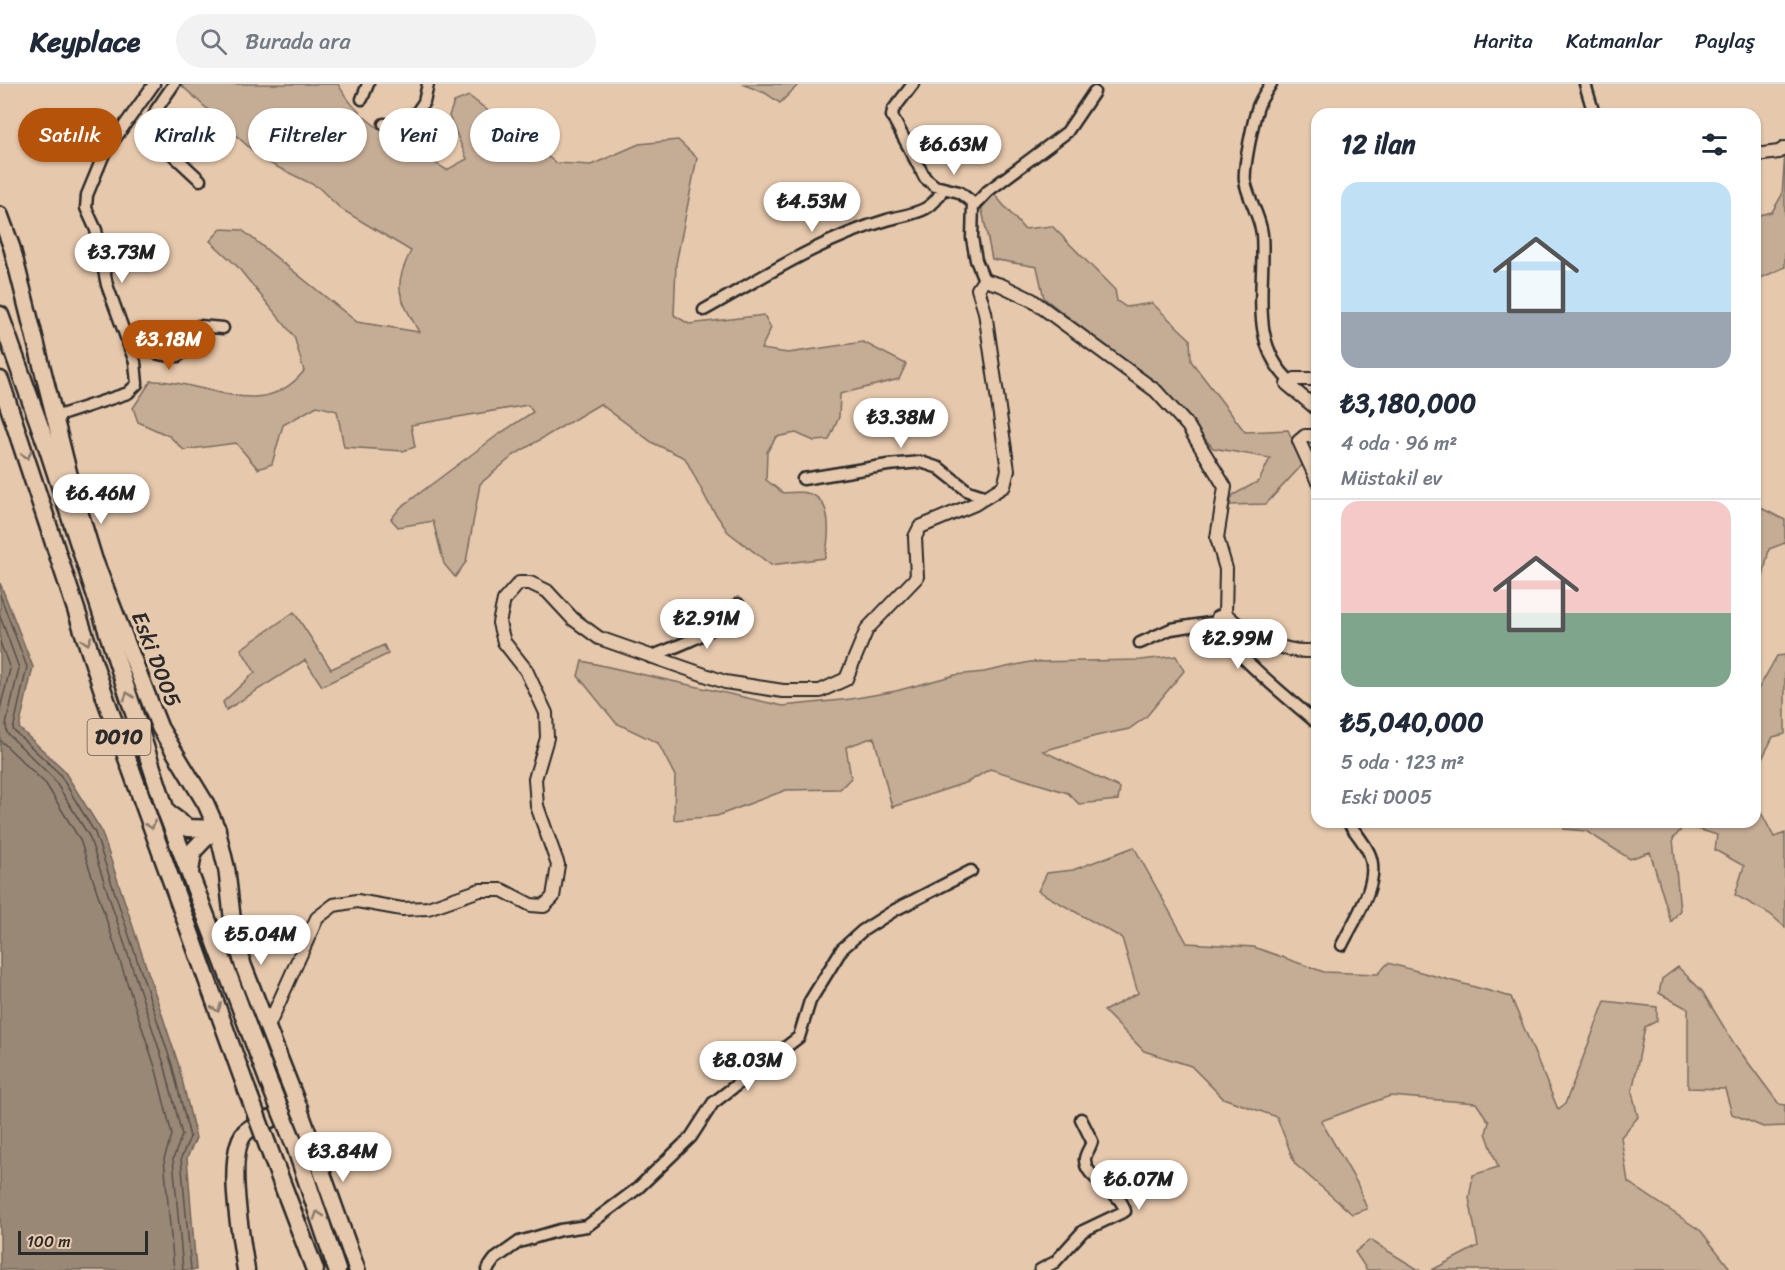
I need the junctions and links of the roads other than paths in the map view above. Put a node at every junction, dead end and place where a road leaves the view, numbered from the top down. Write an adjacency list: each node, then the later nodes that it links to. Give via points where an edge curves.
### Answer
1 (154, 84): 21 (street, via 104,154 87,195 86,208 96,230 107,285)
2 (174, 84): 14 (street, via 152,122 170,152)
3 (368, 84): 9 (street)
4 (428, 84): 10 (street)
5 (913, 84): 15 (street, via 892,116 925,178)
6 (1271, 84): 25 (street, via 1255,118 1245,178 1262,231 1261,318 1267,346)
7 (1585, 84): 11 (street)
8 (1094, 92): 16 (street, via 1067,132)
9 (362, 99)
10 (419, 108)
11 (1592, 108)
12 (1785, 148): 13 (street)
13 (1761, 154)
14 (200, 180)
15 (944, 188): 16 (street, via 968,197); 19 (street, via 933,206 922,212 824,242)
16 (973, 207): 18 (street, via 972,238)
17 (0, 215): 27 (main road, Eski D005)
18 (984, 280): 31 (street, via 978,288 985,312 1008,470 1004,486); 33 (street, via 1032,300 1156,391 1188,426 1225,487 1217,538 1226,569)
19 (704, 310)
20 (0, 315): 39 (highway, D010, one-way to 20)
21 (123, 328): 22 (street, via 142,348 169,356 186,350 199,326); 27 (street, via 135,362 137,384 129,393)
22 (223, 328)
23 (0, 380): 48 (highway, D010, one-way to 48, bridge, via 106,700)
24 (1311, 380): 25 (street)
25 (1291, 382): 26 (street, via 1287,384 1293,391)
26 (1311, 404)
27 (55, 417): 41 (main road, Eski D005, via 94,559 128,651 160,728 206,804)
28 (1311, 436): 29 (street, via 1299,441)
29 (1311, 467)
30 (803, 479): 31 (street, via 921,462 939,468 968,491)
31 (987, 497): 37 (street, via 920,526 915,537 917,578 867,629 846,679 820,691 783,691 725,682)
32 (738, 604): 37 (street, via 720,626)
33 (1226, 614): 34 (street, via 1217,617); 36 (street, via 1247,631 1284,648)
34 (1216, 622): 35 (street, via 1171,629); 38 (street, via 1261,677)
35 (1140, 643)
36 (1311, 650)
37 (650, 657): 45 (street, via 599,638 573,619 547,591 519,582 504,600 499,623 504,642 526,670 546,713 547,738 535,778 537,806 558,865 553,897 544,906 531,905 502,890 480,890 428,908 402,909 357,901 334,905 317,918)
38 (1311, 718)
39 (166, 811): 41 (highway, via 182,826); 43 (highway, D010)
40 (1352, 828): 44 (street, via 1369,853 1374,870)
41 (215, 830): 43 (highway, via 193,851); 45 (main road, Eski D005, via 227,871 237,946)
42 (971, 871): 52 (street, via 895,910 842,949 810,1001 799,1037 713,1103 691,1137 638,1188 587,1226 519,1242 495,1259)
43 (189, 878): 50 (highway, D010, one-way to 43, bridge, via 295,1146)
44 (1342, 945)
45 (267, 1029): 46 (main road, Eski D005)
46 (299, 1108): 49 (highway, via 246,1131 238,1144 237,1206); 51 (main road, Eski D005)
47 (1081, 1119): 53 (street, via 1092,1141 1085,1158 1088,1169 1119,1197 1125,1211 1083,1231 1055,1262)
48 (313, 1267)
49 (246, 1270)
50 (337, 1270)
51 (357, 1270)
52 (487, 1270)
53 (1040, 1270)

